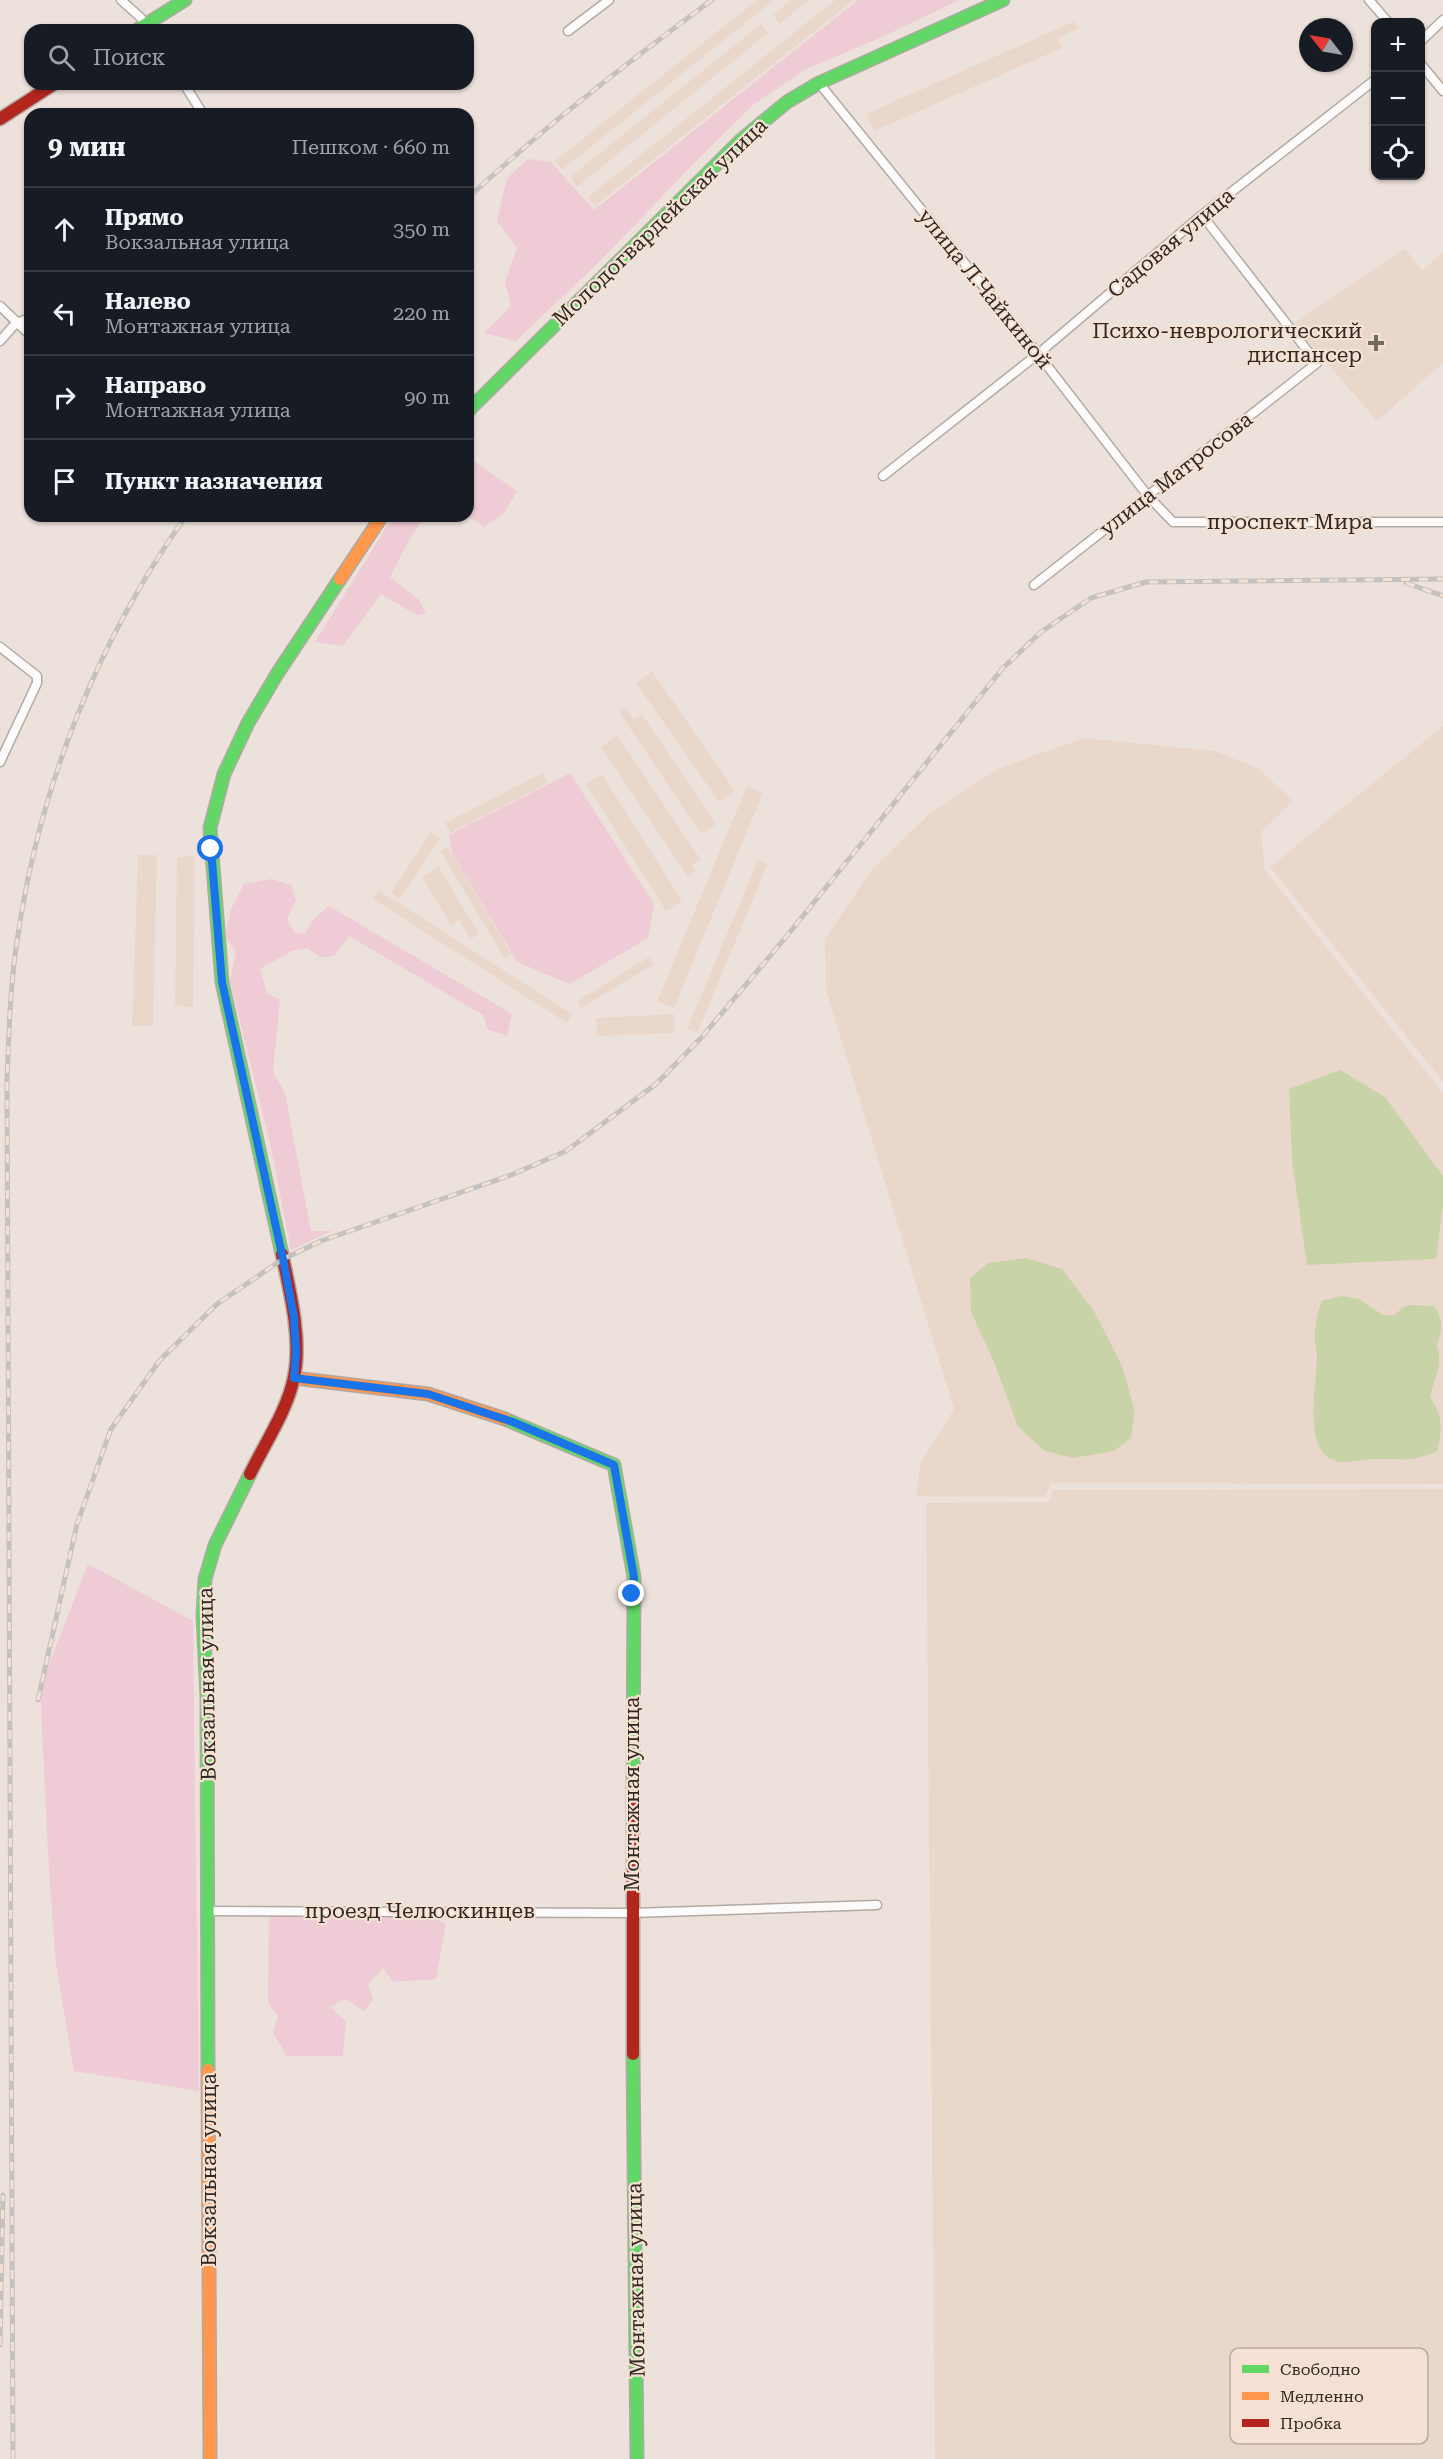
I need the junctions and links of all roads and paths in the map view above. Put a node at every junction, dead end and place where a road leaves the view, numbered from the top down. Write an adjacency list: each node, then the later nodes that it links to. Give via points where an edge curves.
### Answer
1 (121, 0): 8 (street)
2 (185, 0): 9 (street)
3 (609, 0): 10 (street)
4 (1003, 0): 14 (street, Молодогвардейская улица)
5 (1369, 0): 6 (street)
6 (1385, 18)
7 (1443, 20): 11 (street)
8 (141, 24)
9 (150, 24)
10 (568, 31)
11 (1425, 37)
12 (1425, 69): 17 (street)
13 (1371, 83): 20 (street, Садовая улица)
14 (819, 84): 26 (street, улица Л.Чайкиной); 27 (street, Молодогвардейская улица, via 787,102 741,140)
15 (45, 90): 19 (street)
16 (188, 90): 18 (street)
17 (1443, 91)
18 (199, 108)
19 (0, 119)
20 (1202, 215): 26 (street, Садовая улица); 29 (street, улица Матросова, via 1317,363)
21 (0, 306): 23 (street)
22 (24, 320): 23 (street)
23 (16, 323): 24 (street); 25 (street)
24 (24, 330)
25 (0, 341)
26 (1038, 354): 28 (street, Садовая улица); 29 (street, улица Л.Чайкиной)
27 (474, 405)
28 (883, 476)
29 (1148, 496): 31 (street, проспект Мира, via 1173,522); 32 (street, улица Матросова)
30 (378, 522): 35 (street, Вокзальная улица, via 253,715 221,783 210,828 222,982 294,1317)
31 (1443, 522)
32 (1034, 585)
33 (0, 647): 34 (street, via 37,676)
34 (0, 762)
35 (294, 1378): 37 (street, Вокзальная улица, via 215,1545 205,1579); 38 (street, Монтажная улица, via 428,1394 513,1422 614,1465 634,1577)
36 (877, 1905): 38 (street, проезд Челюскинцев)
37 (208, 1911): 38 (street, проезд Челюскинцев); 39 (street, Вокзальная улица)
38 (632, 1913): 40 (street, Монтажная улица)
39 (210, 2459)
40 (637, 2459)

